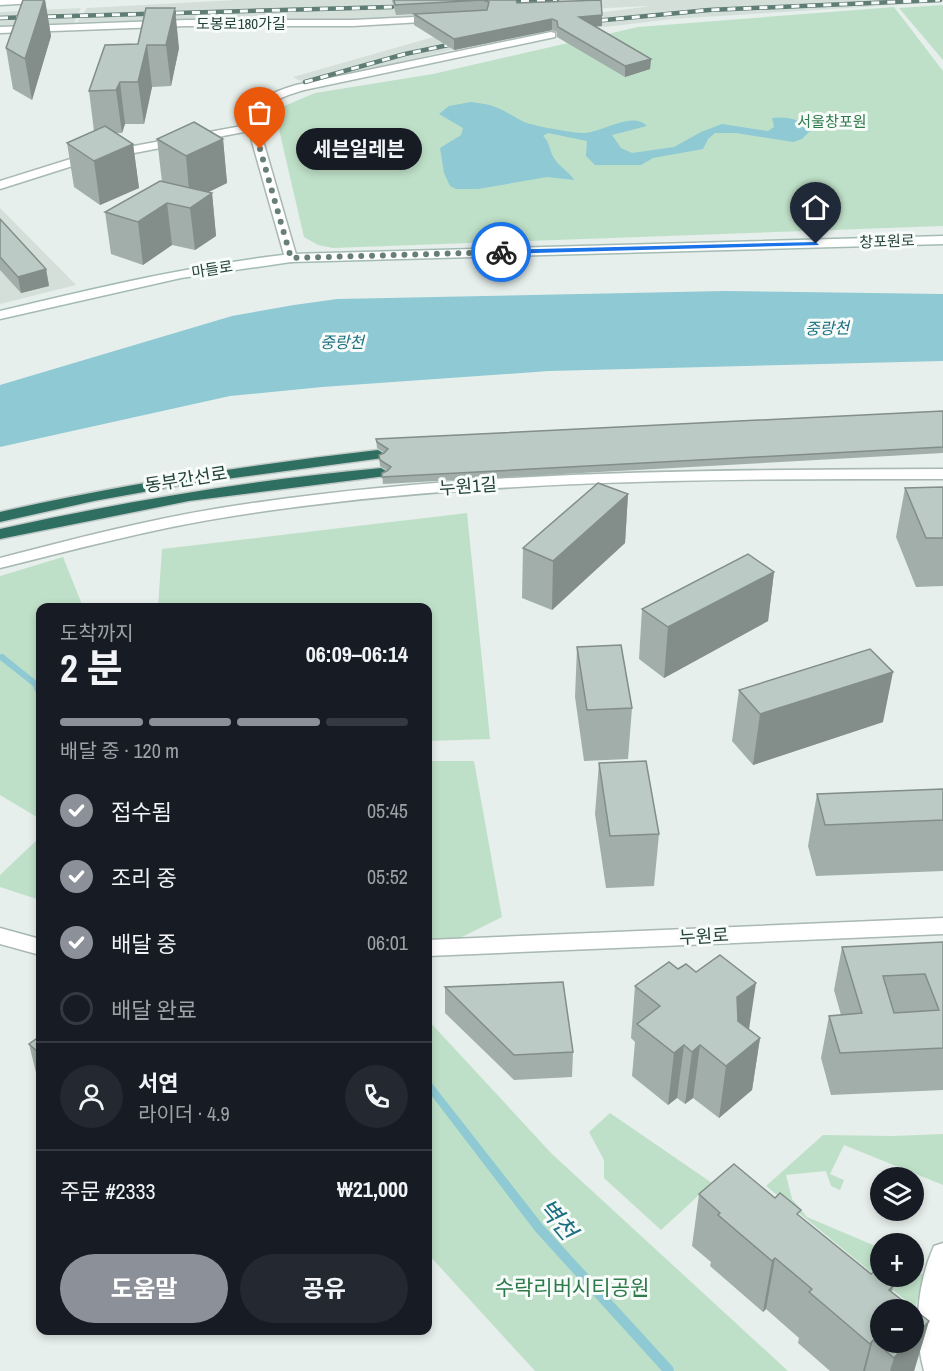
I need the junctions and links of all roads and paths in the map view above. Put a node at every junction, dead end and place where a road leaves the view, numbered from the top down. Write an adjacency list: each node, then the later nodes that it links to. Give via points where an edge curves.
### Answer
1 (36, 0): 2 (street)
2 (0, 2)
3 (449, 18): 4 (street, 도봉로180가길)
4 (0, 30)
5 (551, 35): 6 (street, via 299,88 266,101 256,110)
6 (253, 127): 7 (street, via 80,160); 9 (street)
7 (0, 185)
8 (943, 240): 9 (street, 창포원로)
9 (291, 258): 10 (street, 마들로, via 168,276)
10 (0, 315)
11 (378, 455): 14 (highway, 동부간선로, via 140,488)
12 (381, 473): 15 (highway, 동부간선로, via 187,498)
13 (943, 474): 16 (street, 누원1길, via 564,479 283,502 119,533)
14 (0, 517)
15 (0, 534)
16 (0, 563)
17 (943, 926): 20 (street, 누원로)
18 (0, 936): 19 (street)
19 (36, 946)
20 (432, 948)
21 (943, 1254): 22 (street, via 931,1306 930,1340)
22 (937, 1371)

